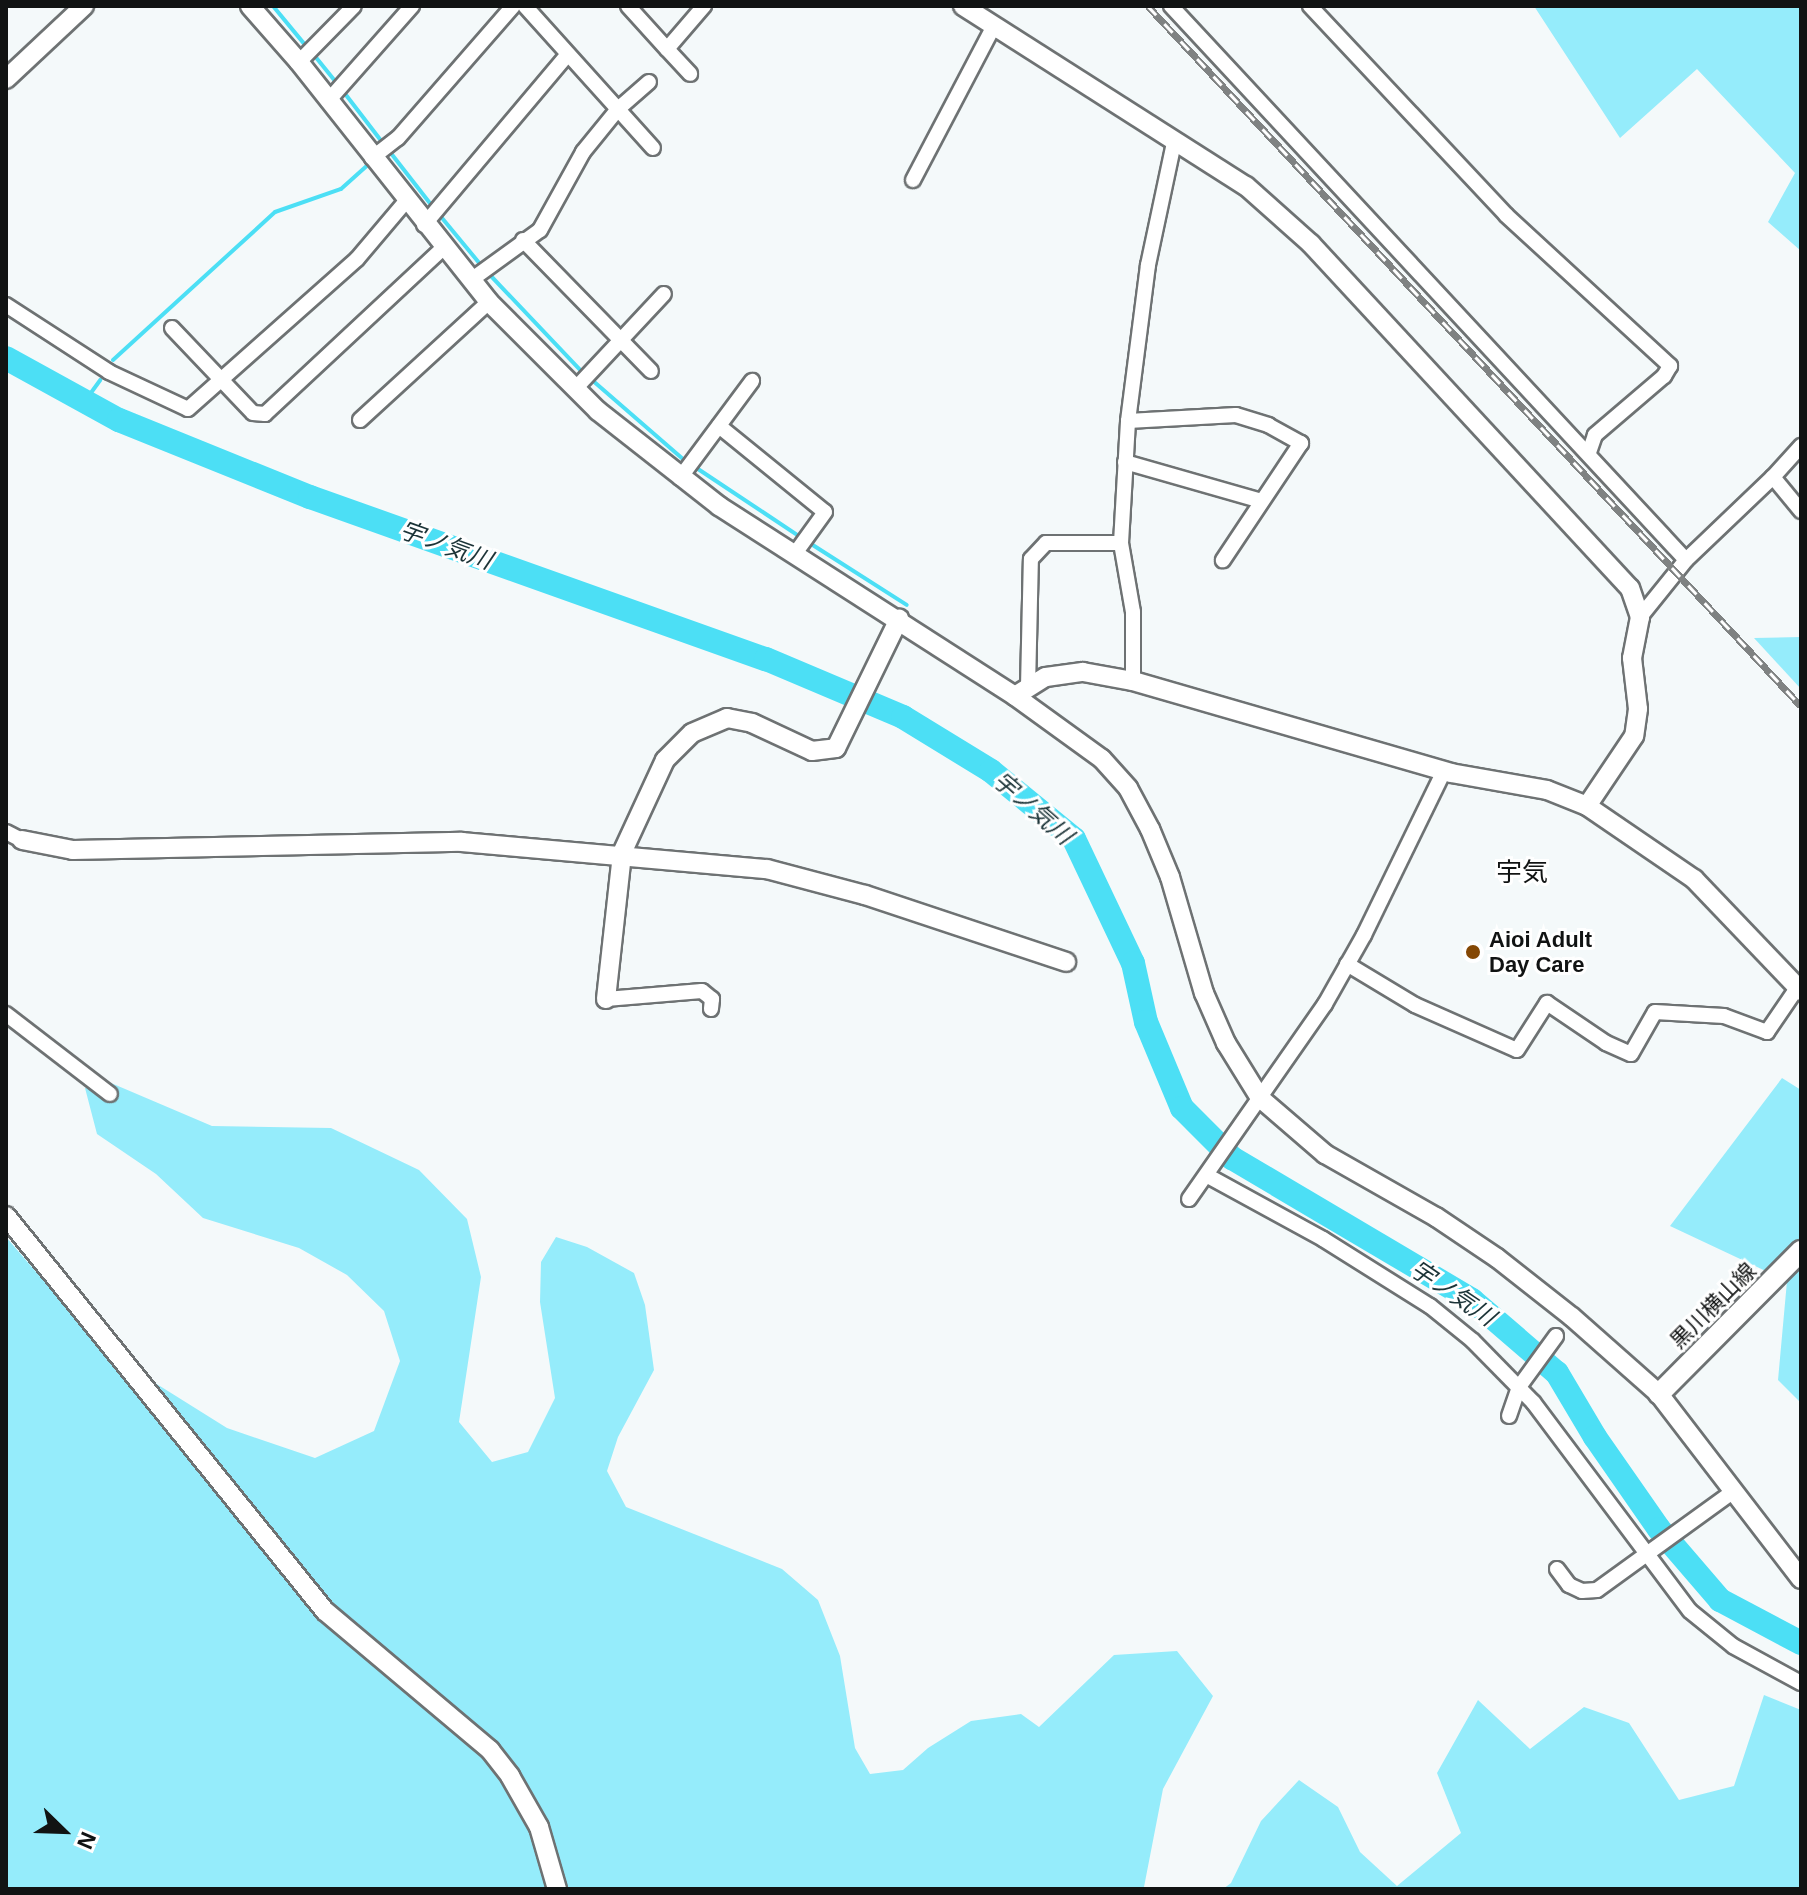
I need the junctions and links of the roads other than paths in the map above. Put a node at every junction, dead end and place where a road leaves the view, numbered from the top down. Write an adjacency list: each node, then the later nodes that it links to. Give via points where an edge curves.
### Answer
1 (84, 6): 17 (street)
2 (354, 6): 15 (street)
3 (412, 6): 19 (street)
4 (513, 6): 23 (street, via 398,138)
5 (525, 6): 14 (street)
6 (628, 6): 13 (street)
7 (704, 6): 13 (street)
8 (963, 6): 12 (street)
9 (1171, 6): 43 (street)
10 (1310, 6): 43 (street, via 1506,215 1670,366 1595,435)
11 (253, 7): 15 (street)
12 (994, 26): 21 (street); 24 (street)
13 (667, 49): 16 (street)
14 (567, 55): 20 (street); 26 (street)
15 (299, 62): 19 (street)
16 (690, 74)
17 (6, 79)
18 (649, 82): 20 (street)
19 (328, 101): 23 (street)
20 (618, 109): 22 (street); 27 (street, via 583,152 540,230)
21 (1174, 143): 40 (street, via 1148,265); 53 (street, via 1246,186 1311,244 1630,588)
22 (653, 148)
23 (372, 158): 25 (street)
24 (913, 180)
25 (406, 201): 26 (street); 37 (street, via 357,259)
26 (424, 225): 28 (street)
27 (523, 240): 29 (street); 34 (street)
28 (443, 248): 29 (street); 37 (street, via 265,414 253,413)
29 (471, 280): 31 (street)
30 (664, 294): 34 (street)
31 (489, 302): 38 (street); 39 (street)
32 (6, 305): 37 (street, via 109,372 188,409)
33 (172, 328): 37 (street)
34 (621, 341): 35 (street); 38 (street)
35 (651, 371)
36 (752, 381): 41 (street)
37 (223, 382)
38 (575, 389): 46 (street)
39 (360, 420)
40 (1128, 421): 44 (street); 47 (street, via 1236,415 1301,443)
41 (719, 426): 46 (street); 50 (street, via 825,512)
42 (1801, 446): 45 (street)
43 (1589, 452): 52 (street)
44 (1125, 462): 47 (street); 49 (street)
45 (1773, 477): 48 (street); 52 (street)
46 (680, 478): 50 (street)
47 (1262, 501): 51 (street)
48 (1801, 511)
49 (1121, 543): 55 (street, via 1133,612); 56 (street, via 1046,543 1031,559)
50 (794, 555): 54 (street)
51 (1223, 560)
52 (1686, 560): 53 (street)
53 (1640, 617): 58 (street, via 1632,658 1638,709 1634,736)
54 (899, 619): 56 (street); 60 (street, via 836,748 820,752 740,720 713,722 692,733 665,760)
55 (1133, 681): 56 (street, via 1063,673); 57 (street)
56 (1022, 691): 68 (street, via 1128,788 1170,877 1204,993 1226,1043)
57 (1444, 771): 58 (street, via 1547,790); 62 (street)
58 (1587, 806): 63 (street, via 1694,879)
59 (14, 836): 60 (street, via 73,850 462,842)
60 (622, 853): 61 (street, via 767,869 865,895); 64 (street)
61 (1066, 962)
62 (1347, 964): 63 (street, via 1415,1005 1517,1050 1547,1003 1631,1054 1655,1012 1724,1016 1767,1032); 68 (street)
63 (1799, 990)
64 (606, 999): 65 (street, via 702,991 712,999)
65 (711, 1009)
66 (6, 1014): 67 (street)
67 (110, 1094)
68 (1260, 1098): 69 (street); 75 (street, via 1325,1154 1497,1258)
69 (1210, 1174): 70 (street); 74 (street, via 1430,1306)
70 (1189, 1199)
71 (6, 1216): 82 (street, via 325,1611 490,1750 539,1827)
72 (1801, 1251): 75 (main road, 黒川横山線)
73 (1556, 1336): 74 (street)
74 (1520, 1384): 76 (street); 78 (street)
75 (1659, 1394): 77 (street)
76 (1509, 1416)
77 (1735, 1490): 78 (street); 80 (street)
78 (1646, 1555): 79 (street, via 1597,1590 1569,1585); 81 (street, via 1690,1611 1733,1646)
79 (1557, 1569)
80 (1798, 1573)
81 (1801, 1683)
82 (557, 1889)

